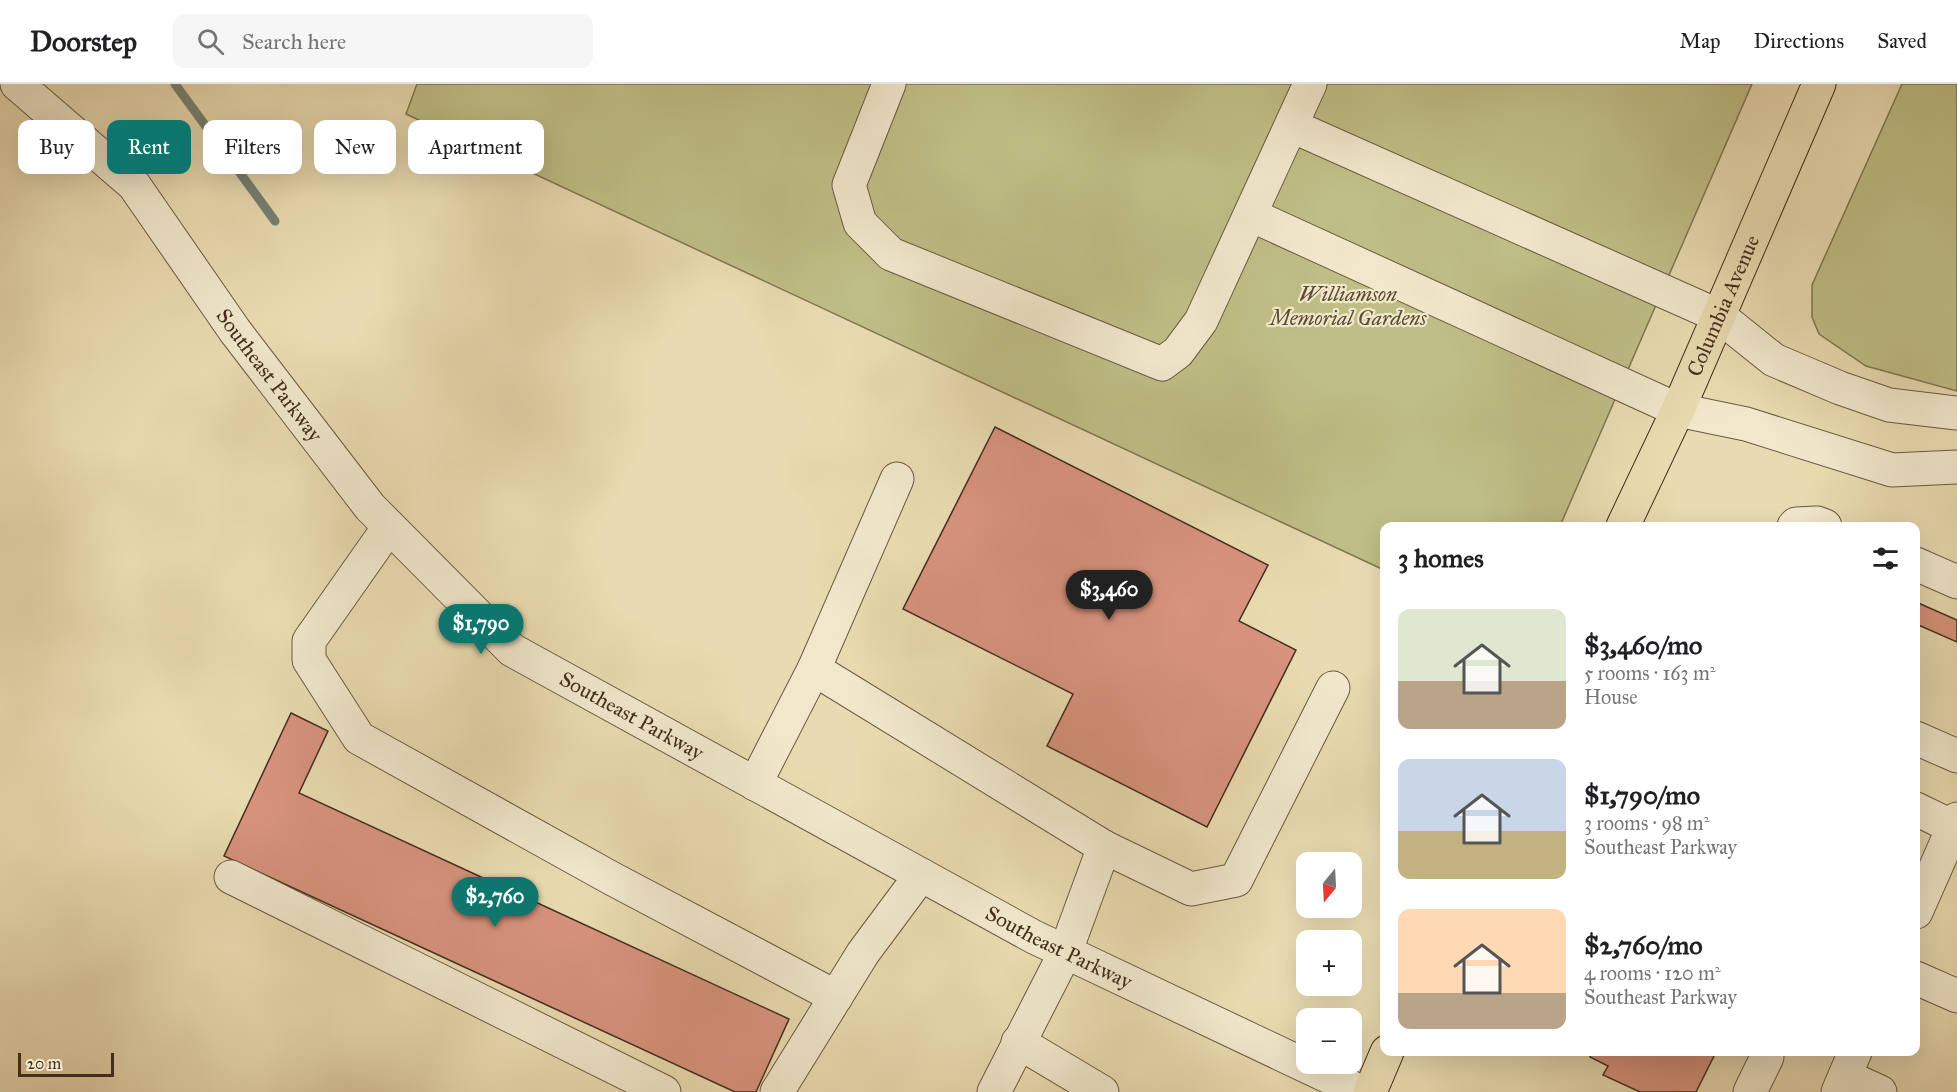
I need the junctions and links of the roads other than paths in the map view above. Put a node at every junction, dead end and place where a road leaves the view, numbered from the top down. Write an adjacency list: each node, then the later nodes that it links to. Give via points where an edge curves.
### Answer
1 (17, 84): 13 (street, Southeast Parkway, via 134,185 236,331 370,507)
2 (890, 84): 6 (street, via 849,185 860,223 891,254 1162,364 1178,352 1201,321)
3 (1310, 84): 5 (street)
4 (1819, 84): 7 (main road, Columbia Avenue)
5 (1292, 126): 6 (street); 7 (street)
6 (1251, 215): 8 (street)
7 (1719, 316): 8 (main road, Columbia Avenue); 9 (street, via 1774,360 1840,388 1889,405)
8 (1678, 410): 10 (street, via 1746,424 1892,470); 12 (main road, Columbia Avenue)
9 (1957, 413)
10 (1957, 467)
11 (897, 479): 16 (street)
12 (1625, 522)
13 (390, 527): 20 (street, Southeast Parkway, via 512,651); 30 (street, via 309,641 309,660 359,738)
14 (1920, 566): 15 (street)
15 (1957, 582)
16 (814, 669): 20 (street); 23 (street)
17 (1333, 688): 23 (street, via 1236,880 1191,889)
18 (1920, 740): 19 (street)
19 (1957, 756)
20 (755, 784): 24 (street, Southeast Parkway)
21 (1920, 810): 22 (street)
22 (1955, 823): 26 (street)
23 (1104, 847): 27 (street)
24 (921, 875): 27 (street, Southeast Parkway); 30 (street)
25 (231, 877): 35 (street)
26 (1920, 903)
27 (1065, 953): 31 (street); 39 (street, Southeast Parkway)
28 (1920, 980): 29 (street)
29 (1957, 996)
30 (836, 997): 36 (street)
31 (1018, 1042): 37 (street); 38 (street)
32 (1385, 1056): 40 (main road)
33 (1767, 1057): 41 (street)
34 (1846, 1073): 42 (street)
35 (664, 1092)
36 (777, 1092)
37 (994, 1092)
38 (1102, 1092)
39 (1361, 1092)
40 (1370, 1092)
41 (1750, 1092)
42 (1880, 1092)

